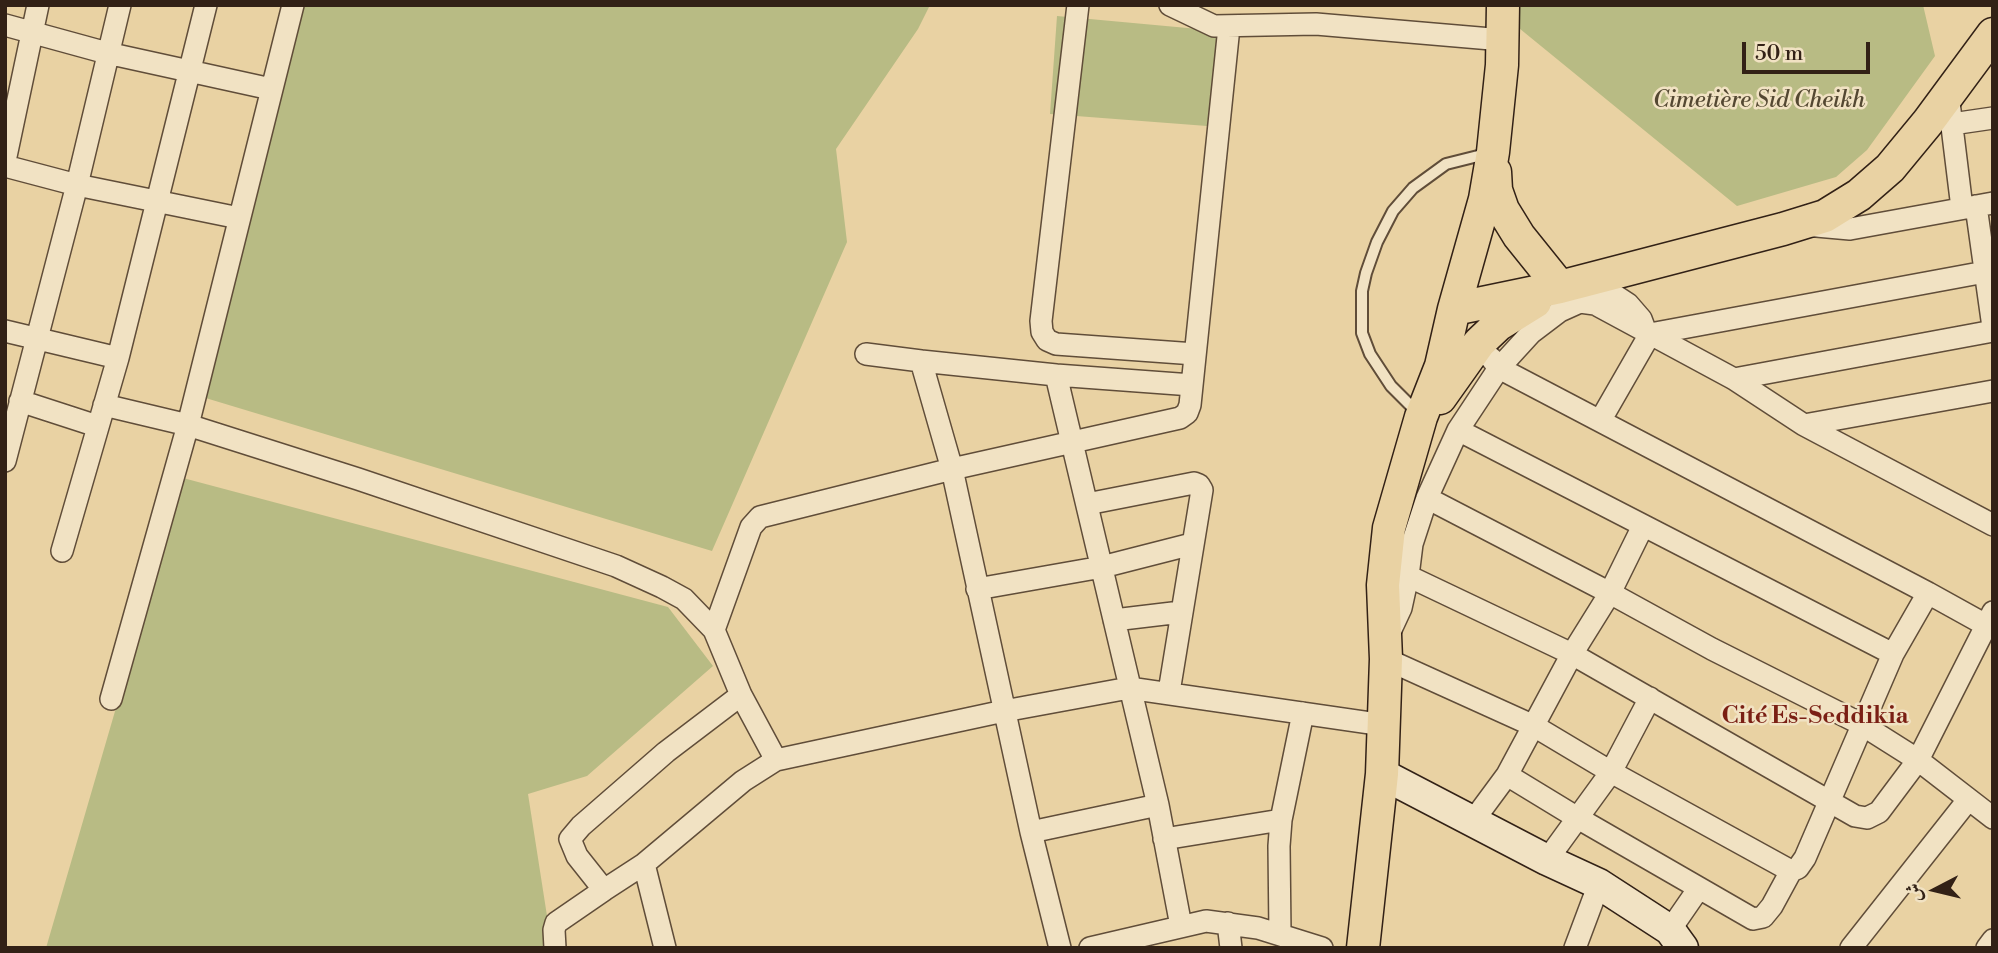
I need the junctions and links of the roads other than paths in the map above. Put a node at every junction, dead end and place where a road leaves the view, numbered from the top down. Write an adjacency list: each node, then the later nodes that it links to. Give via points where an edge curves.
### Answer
1 (38, 5): 10 (street)
2 (120, 5): 13 (street)
3 (206, 5): 15 (street)
4 (293, 5): 16 (street)
5 (1078, 5): 35 (street, via 1042,332 1056,344)
6 (1503, 5): 12 (main road)
7 (1179, 7): 9 (street, via 1214,26)
8 (5, 25): 10 (street)
9 (1229, 27): 12 (street, via 1316,24); 35 (street)
10 (31, 32): 13 (street); 20 (street)
11 (1993, 34): 14 (main road)
12 (1503, 40): 19 (main road)
13 (107, 53): 15 (street); 21 (street)
14 (1984, 58): 17 (main road)
15 (189, 71): 16 (street); 22 (street)
16 (271, 89): 24 (street)
17 (1950, 109): 18 (street); 23 (street); 25 (main road, via 1928,122 1890,168 1858,195 1825,216)
18 (1993, 118)
19 (1493, 152): 27 (main road, via 1496,190 1519,236); 28 (main road, via 1485,199); 45 (lane, via 1446,164 1413,188 1393,211 1366,273 1362,333 1370,354 1391,386)
20 (5, 163): 21 (street)
21 (77, 186): 22 (street); 32 (street)
22 (156, 202): 24 (street); 36 (street)
23 (1977, 205): 25 (street, via 1850,229); 26 (street)
24 (239, 218): 47 (street)
25 (1800, 224): 27 (main road)
26 (1985, 272): 29 (street); 31 (street)
27 (1575, 283): 28 (main road); 31 (street, via 1628,304); 33 (main road, via 1498,325)
28 (1454, 309): 45 (main road, via 1441,366)
29 (1993, 329): 40 (street)
30 (5, 331): 32 (street)
31 (1648, 333): 38 (street, via 1595,304 1580,302 1531,334); 40 (street); 46 (street)
32 (36, 337): 36 (street); 43 (street)
33 (1479, 343): 38 (street); 52 (main road, via 1446,387)
34 (866, 354): 37 (street)
35 (1195, 354): 41 (street)
36 (118, 358): 44 (street)
37 (921, 361): 39 (street); 54 (street)
38 (1499, 369): 46 (street); 50 (street)
39 (1056, 375): 41 (street); 51 (street)
40 (1734, 379): 48 (street)
41 (1192, 385): 51 (street, via 1190,405 1180,418)
42 (1993, 391): 48 (street)
43 (20, 401): 49 (street); 53 (street)
44 (104, 405): 47 (street); 49 (street)
45 (1421, 417): 52 (main road)
46 (1600, 421): 65 (street)
47 (188, 425): 69 (street, via 616,566 684,599); 77 (street)
48 (1804, 425): 57 (street)
49 (97, 426): 60 (street)
50 (1458, 430): 55 (street); 58 (street)
51 (1072, 444): 54 (street); 56 (street)
52 (1410, 455): 70 (main road, via 1389,528 1383,585)
53 (5, 461)
54 (952, 469): 63 (street); 69 (street, via 760,517 751,527)
55 (1427, 498): 62 (street, via 1412,544); 64 (street)
56 (1087, 504): 59 (street, via 1194,483 1202,497); 61 (street)
57 (1993, 525)
58 (1643, 526): 64 (street); 72 (street)
59 (1192, 544): 61 (street); 66 (street)
60 (62, 551)
61 (1102, 567): 63 (street); 67 (street)
62 (1408, 576): 70 (street); 71 (street)
63 (977, 589): 78 (street)
64 (1610, 593): 71 (street); 80 (street)
65 (1928, 593): 68 (street); 72 (street)
66 (1181, 612): 67 (street); 74 (street)
67 (1114, 620): 73 (street)
68 (1991, 622): 84 (street)
69 (714, 630): 75 (street)
70 (1386, 650): 81 (main road); 82 (street)
71 (1572, 654): 76 (street); 82 (street)
72 (1893, 654): 80 (street)
73 (1129, 688): 74 (street); 78 (street); 90 (street)
74 (1169, 692): 79 (street)
75 (741, 695): 83 (street); 102 (street, via 666,752 574,833 570,839 577,856)
76 (1650, 698): 85 (street); 89 (street)
77 (111, 699)
78 (1004, 711): 83 (street); 95 (street)
79 (1303, 713): 81 (street); 93 (street)
80 (1861, 724): 84 (street); 89 (street)
81 (1384, 725): 86 (main road)
82 (1534, 726): 85 (street); 87 (street)
83 (776, 760): 98 (street, via 743,780)
84 (1918, 760): 88 (street); 89 (street, via 1879,812 1867,818)
85 (1611, 772): 91 (street); 99 (street)
86 (1382, 774): 94 (street); 114 (main road)
87 (1507, 775): 91 (street); 94 (street)
88 (1968, 800): 92 (street); 116 (street)
89 (1829, 801): 99 (street, via 1805,858)
90 (1158, 805): 95 (street); 96 (street)
91 (1576, 817): 97 (street); 101 (street)
92 (1993, 818)
93 (1281, 820): 96 (street); 105 (street)
94 (1473, 821): 97 (street)
95 (1031, 832): 110 (street)
96 (1164, 839): 104 (street)
97 (1547, 860): 100 (street)
98 (644, 864): 102 (street); 109 (street)
99 (1791, 871): 101 (street, via 1768,912 1753,919)
100 (1599, 884): 106 (street); 115 (street)
101 (1699, 888): 106 (street)
102 (604, 890): 108 (street, via 556,923)
103 (1228, 923): 104 (street); 105 (street); 112 (street)
104 (1181, 926): 111 (street)
105 (1280, 934): 113 (street)
106 (1676, 939)
107 (1993, 940): 117 (street)
108 (555, 948)
109 (665, 948)
110 (1060, 948)
111 (1090, 948)
112 (1231, 948)
113 (1322, 948)
114 (1363, 948)
115 (1575, 948)
116 (1851, 948)
117 (1987, 948)

